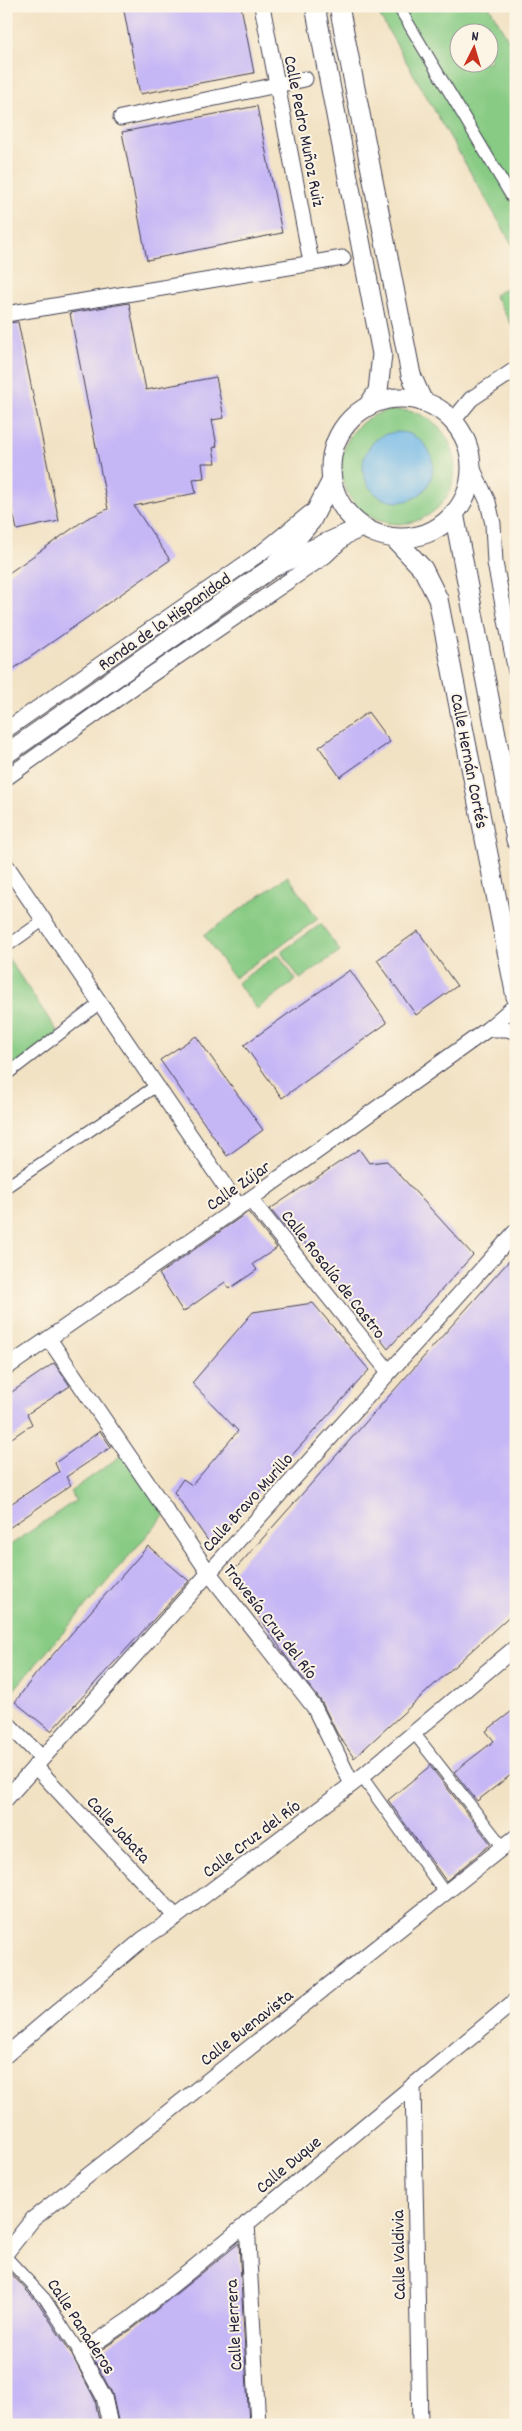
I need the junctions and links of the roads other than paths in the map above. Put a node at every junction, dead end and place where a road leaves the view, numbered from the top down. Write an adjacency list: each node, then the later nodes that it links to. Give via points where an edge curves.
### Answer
1 (262, 6): 6 (street, Calle Pedro Muñoz Ruiz)
2 (315, 6): 14 (street, via 382,354 378,391)
3 (339, 6): 13 (street, via 411,375)
4 (398, 6): 8 (street)
5 (305, 79): 6 (street)
6 (277, 86): 7 (street); 10 (street, Calle Pedro Muñoz Ruiz)
7 (121, 118)
8 (516, 204)
9 (343, 258): 10 (street)
10 (311, 262): 11 (street)
11 (6, 314)
12 (516, 369): 15 (street, via 471,399)
13 (423, 402): 14 (street, via 390,398); 15 (street, via 435,406)
14 (368, 406): 17 (street, via 350,419 337,438 331,459)
15 (453, 421): 16 (street, via 466,442)
16 (471, 465): 19 (street, via 469,485); 23 (street, via 488,502 493,524 495,564)
17 (331, 482): 18 (street, Ronda de la Hispanidad); 20 (street)
18 (319, 506): 22 (street, Ronda de la Hispanidad, via 311,521); 24 (street, Ronda de la Hispanidad, via 262,552)
19 (454, 513): 21 (street, via 440,526 418,536); 27 (street, Calle Hernán Cortés)
20 (356, 530): 21 (street); 22 (street, Ronda de la Hispanidad); 26 (street, via 325,556)
21 (394, 538): 31 (street, Calle Hernán Cortés, via 423,569 438,598)
22 (273, 567): 25 (street, Ronda de la Hispanidad)
23 (516, 672)
24 (6, 730)
25 (6, 754)
26 (6, 778)
27 (516, 840)
28 (6, 865): 29 (street, Calle Rosalía de Castro)
29 (44, 920): 30 (street); 32 (street, Calle Rosalía de Castro)
30 (6, 946)
31 (516, 997)
32 (100, 1003): 36 (street); 37 (street, Calle Rosalía de Castro)
33 (516, 1005): 34 (street, Calle Zújar)
34 (488, 1029): 35 (street); 39 (street, Calle Zújar)
35 (516, 1032)
36 (6, 1075)
37 (156, 1086): 38 (street); 39 (street, Calle Rosalía de Castro)
38 (6, 1187)
39 (245, 1203): 41 (street, Calle Zújar); 43 (street, Calle Rosalía de Castro)
40 (516, 1231): 43 (street, Calle Bravo Murillo)
41 (49, 1339): 42 (street, Calle Zújar); 44 (street, Travesía Cruz del Río)
42 (6, 1368)
43 (389, 1372): 44 (street, Calle Bravo Murillo)
44 (209, 1573): 48 (street, Calle Bravo Murillo); 49 (street, Travesía Cruz del Río, via 314,1707)
45 (516, 1647): 47 (street, Calle Cruz del Río)
46 (6, 1722): 48 (street, Calle Jabata)
47 (414, 1733): 49 (street, Calle Cruz del Río); 52 (street)
48 (39, 1762): 50 (street, Calle Bravo Murillo); 54 (street, Calle Jabata)
49 (357, 1781): 53 (street); 54 (street, Calle Cruz del Río)
50 (6, 1798)
51 (516, 1837): 52 (street, Calle Buenavista)
52 (503, 1847): 53 (street, Calle Buenavista)
53 (445, 1893): 59 (street, Calle Buenavista, via 33,2219)
54 (176, 1918): 56 (street, Calle Cruz del Río, via 143,1939)
55 (516, 2000): 57 (street, Calle Duque)
56 (6, 2055)
57 (413, 2084): 58 (street, Calle Duque); 63 (street, Calle Valdivia)
58 (247, 2223): 60 (street, Calle Duque, via 129,2320); 62 (street, Calle Herrera)
59 (6, 2255): 60 (street, Calle Panaderos, via 45,2299)
60 (80, 2352): 61 (street, Calle Panaderos, via 104,2396)
61 (110, 2425)
62 (258, 2425)
63 (420, 2425)

